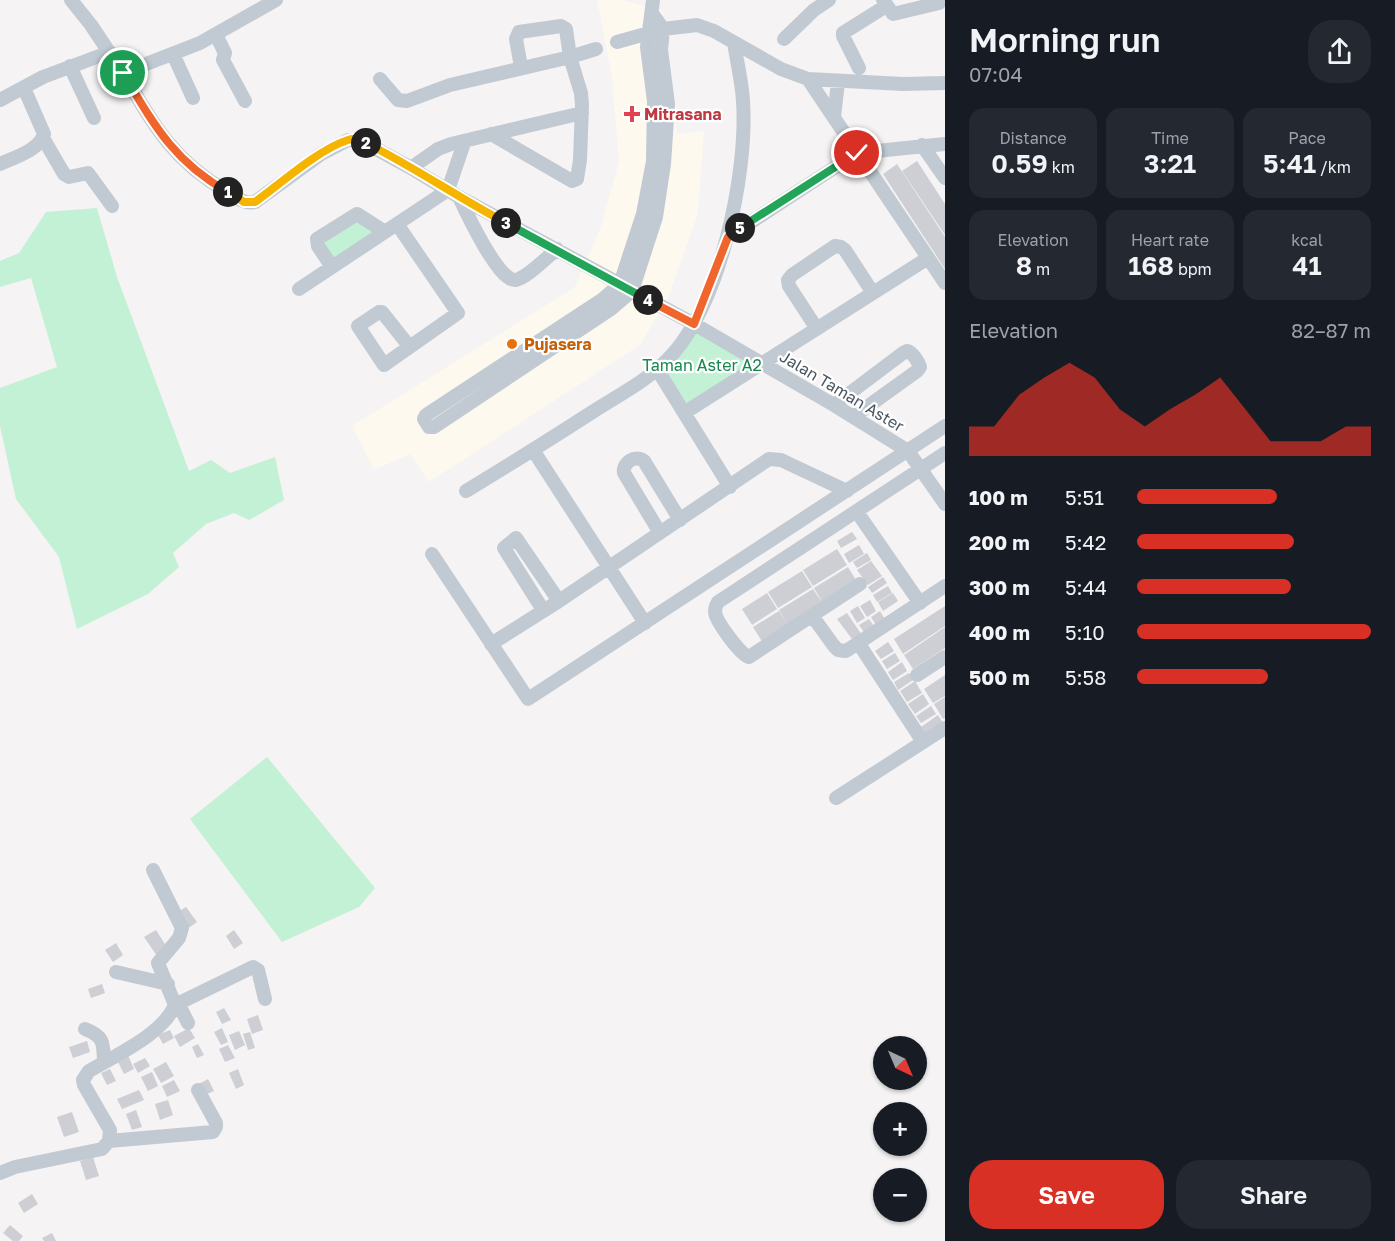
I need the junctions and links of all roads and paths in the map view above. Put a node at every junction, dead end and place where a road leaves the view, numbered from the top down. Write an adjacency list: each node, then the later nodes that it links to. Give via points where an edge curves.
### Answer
1 (71, 0): 14 (street)
2 (274, 0): 9 (street)
3 (829, 0): 10 (street)
4 (885, 3): 5 (street, via 893,14 898,14); 19 (street, via 843,33)
5 (939, 3)
6 (653, 6): 7 (street); 8 (street)
7 (663, 29): 8 (street); 12 (street, via 697,25); 50 (street, via 661,50 668,104 664,164 656,217)
8 (648, 34): 11 (street); 50 (street, via 654,101 653,161)
9 (216, 35): 15 (street); 28 (street, via 225,53 223,60)
10 (784, 39)
11 (616, 42)
12 (734, 43): 22 (street); 45 (street, via 743,129)
13 (596, 49): 16 (street)
14 (110, 52): 17 (street); 20 (street)
15 (173, 54): 20 (street); 26 (street)
16 (570, 57): 18 (street); 18 (street, via 563,27 526,30 519,32 516,39); 29 (street, via 581,93)
17 (70, 66): 25 (street); 31 (street)
18 (521, 67): 21 (street, via 450,85 407,101 398,100)
19 (860, 68)
20 (123, 73): 39 (street, Jalan Taman Aster, via 151,121 180,157 244,202 255,202 321,154 348,140 360,140)
21 (380, 79)
22 (808, 79): 23 (street); 30 (street)
23 (837, 82): 24 (street); 30 (street)
24 (945, 83)
25 (24, 88): 27 (street); 33 (street)
26 (193, 98)
27 (0, 100)
28 (245, 101)
29 (582, 113): 32 (street); 32 (street, via 579,171 572,181)
30 (834, 117): 37 (street)
31 (94, 118)
32 (491, 134): 34 (street)
33 (43, 138): 38 (street, via 38,145); 42 (street, via 64,174 69,177 88,173)
34 (464, 142): 39 (street, via 438,149); 41 (street)
35 (945, 144): 36 (street)
36 (922, 145): 37 (street); 40 (street)
37 (857, 153): 45 (street); 47 (street)
38 (0, 164)
39 (411, 168): 41 (street, Jalan Taman Aster)
40 (945, 178)
41 (454, 194): 43 (street); 46 (street, Jalan Taman Aster); 46 (street, via 508,280 525,275)
42 (112, 206)
43 (397, 224): 44 (street); 55 (street, via 458,313)
44 (385, 232): 48 (street); 48 (street, via 357,214 340,223 316,242)
45 (728, 237): 53 (street)
46 (557, 249): 50 (street, Jalan Taman Aster)
47 (928, 258): 49 (street); 52 (street)
48 (332, 267): 51 (street)
49 (945, 283)
50 (626, 287): 50 (street, via 611,309 429,428 426,416); 53 (street, Jalan Taman Aster)
51 (299, 289)
52 (873, 293): 54 (street); 54 (street, via 845,250 835,246 788,280)
53 (694, 324): 56 (street, Jalan Taman Aster); 57 (street)
54 (817, 329): 56 (street)
55 (409, 346)
56 (763, 364): 58 (street, Jalan Taman Aster); 59 (street)
57 (657, 369): 59 (street); 62 (street)
58 (834, 405): 60 (street, Jalan Taman Aster); 60 (street, via 903,353 910,352 920,367)
59 (684, 413): 66 (street)
60 (853, 417): 63 (street, Jalan Taman Aster)
61 (945, 426): 63 (street)
62 (533, 450): 67 (street); 74 (street)
63 (908, 451): 65 (street); 68 (street)
64 (945, 453): 65 (street)
65 (921, 468): 69 (street); 70 (street)
66 (730, 487): 68 (street, via 776,458); 71 (street)
67 (466, 491)
68 (847, 491): 81 (street)
69 (945, 504)
70 (857, 512): 78 (street); 80 (street, via 718,602 715,608 741,653 749,657)
71 (680, 520): 72 (street); 72 (street, via 644,461 636,458 626,464 624,473)
72 (660, 533): 74 (street)
73 (432, 554): 82 (street)
74 (609, 567): 77 (street); 81 (street)
75 (860, 584): 80 (street)
76 (945, 586): 78 (street)
77 (559, 601): 79 (street); 79 (street, via 516,538 504,548)
78 (920, 603): 83 (street)
79 (543, 610): 82 (street)
80 (813, 617): 83 (street, via 838,650 846,651)
81 (645, 624): 82 (street, via 528,699)
82 (491, 644)
83 (859, 644): 87 (street)
84 (945, 657): 85 (street)
85 (917, 675)
86 (945, 728): 87 (street)
87 (923, 742): 88 (street)
88 (836, 798)
89 (153, 870): 91 (street, via 182,928 179,938 158,963)
90 (116, 972): 91 (street)
91 (168, 984): 93 (street)
92 (265, 999): 93 (street, via 258,970 253,968)
93 (176, 1004): 94 (street); 96 (street, via 156,1029)
94 (188, 1023)
95 (85, 1029): 96 (street, via 98,1035)
96 (104, 1062): 98 (street, via 83,1080 110,1130)
97 (198, 1090): 98 (street, via 216,1123 213,1132)
98 (109, 1142): 99 (street, via 102,1149)
99 (0, 1173)

